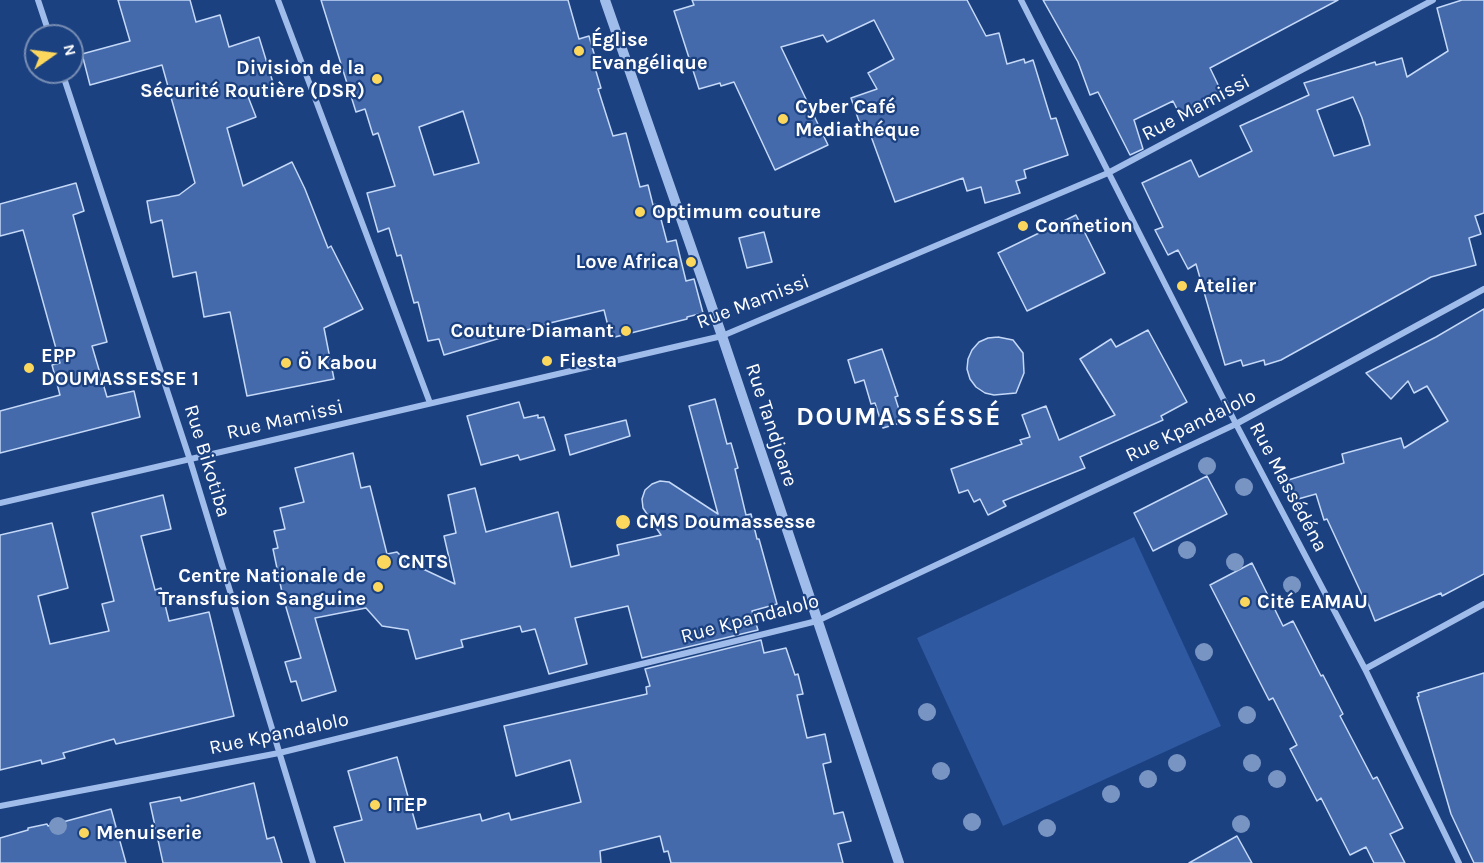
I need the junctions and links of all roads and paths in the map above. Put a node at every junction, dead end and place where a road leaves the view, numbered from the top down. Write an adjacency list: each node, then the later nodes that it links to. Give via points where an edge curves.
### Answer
1 (38, 0): 6 (street)
2 (278, 0): 11 (street)
3 (605, 0): 10 (street, Rue Tandjoare)
4 (1021, 0): 8 (street, Rue Massédéna)
5 (1433, 0): 8 (street, Rue Mamissi)
6 (46, 24)
7 (66, 84): 13 (street, Rue Bikotiba)
8 (1108, 173): 10 (street, Rue Mamissi); 12 (street, Rue Massédéna)
9 (1484, 289): 12 (street, Rue Kpandalolo)
10 (722, 336): 11 (street, Rue Mamissi); 16 (street, Rue Tandjoare)
11 (430, 403): 13 (street, Rue Mamissi)
12 (1236, 424): 16 (street, Rue Kpandalolo); 17 (street, Rue Massédéna)
13 (190, 460): 14 (street, Rue Mamissi); 18 (street, Rue Bikotiba)
14 (0, 503)
15 (1484, 604): 17 (street)
16 (817, 621): 18 (street, Rue Kpandalolo); 21 (street, Rue Tandjoare)
17 (1365, 669): 22 (street, Rue Massédéna)
18 (279, 753): 19 (street, Rue Kpandalolo); 20 (street, Rue Bikotiba)
19 (0, 806)
20 (313, 863)
21 (899, 863)
22 (1459, 863)

